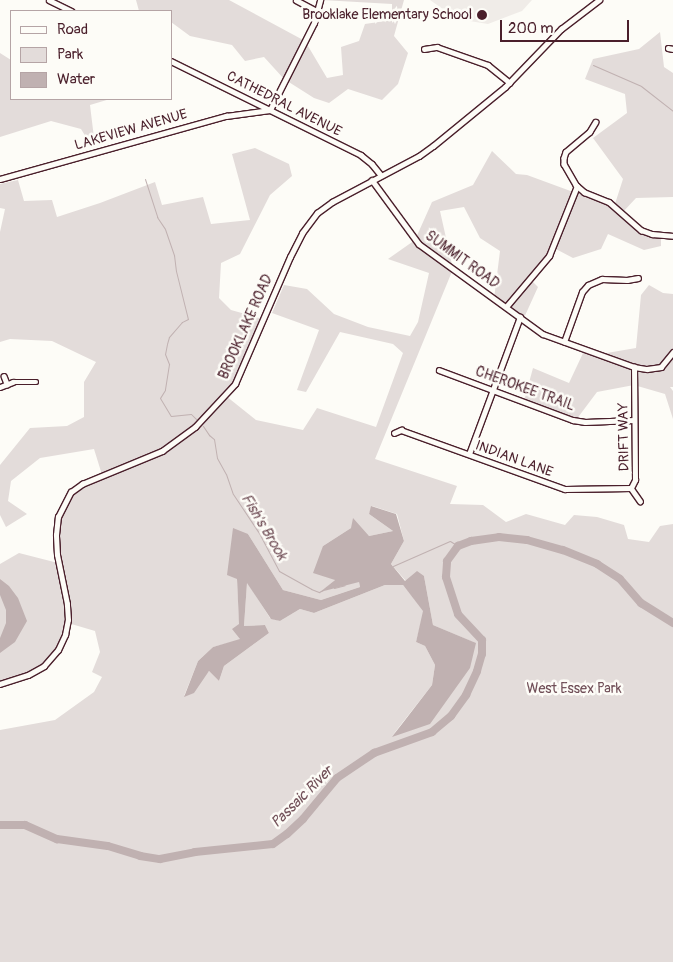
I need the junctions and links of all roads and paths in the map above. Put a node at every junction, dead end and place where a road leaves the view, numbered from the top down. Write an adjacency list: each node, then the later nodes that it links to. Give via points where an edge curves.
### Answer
1 (49, 0): 5 (street)
2 (296, 0): 6 (street)
3 (320, 0): 6 (street)
4 (599, 0): 9 (street, BROOKLAKE ROAD, via 551,37)
5 (70, 10)
6 (317, 11): 10 (street)
7 (424, 49): 9 (street, via 437,47 488,66)
8 (172, 61): 10 (street, CATHEDRAL AVENUE)
9 (510, 83): 12 (street, BROOKLAKE ROAD, via 429,150)
10 (270, 110): 12 (street, CATHEDRAL AVENUE, via 361,155); 13 (street, LAKEVIEW AVENUE, via 226,116)
11 (596, 122): 15 (street, via 564,158 564,164)
12 (381, 175): 14 (street, BROOKLAKE ROAD)
13 (0, 178)
14 (372, 180): 18 (street, SUMMIT ROAD, via 419,244); 34 (street, BROOKLAKE ROAD, via 325,207 302,233 239,376 218,404 170,447 82,484 67,498 58,517 56,535 67,604 65,634 58,650 44,666)
15 (577, 186): 16 (street, via 609,202 641,230); 18 (street, via 549,256)
16 (673, 236)
17 (638, 278): 20 (street, via 602,278 588,285 582,292)
18 (506, 307): 19 (street, SUMMIT ROAD)
19 (520, 317): 20 (street, via 543,334); 28 (street)
20 (564, 342): 22 (street)
21 (673, 352): 22 (street, via 661,367)
22 (634, 367): 29 (street, DRIFT WAY)
23 (439, 370): 28 (street, CHEROKEE TRAIL)
24 (4, 376): 26 (street)
25 (36, 382): 26 (street)
26 (7, 384): 27 (street)
27 (0, 387)
28 (493, 390): 29 (street, CHEROKEE TRAIL, via 579,421); 31 (street)
29 (634, 420): 32 (street, DRIFT WAY, via 635,480)
30 (394, 433): 31 (street, INDIAN LANE, via 401,430)
31 (469, 454): 32 (street, INDIAN LANE, via 566,489)
32 (631, 488): 33 (street, DRIFT WAY)
33 (640, 501)
34 (0, 684)

